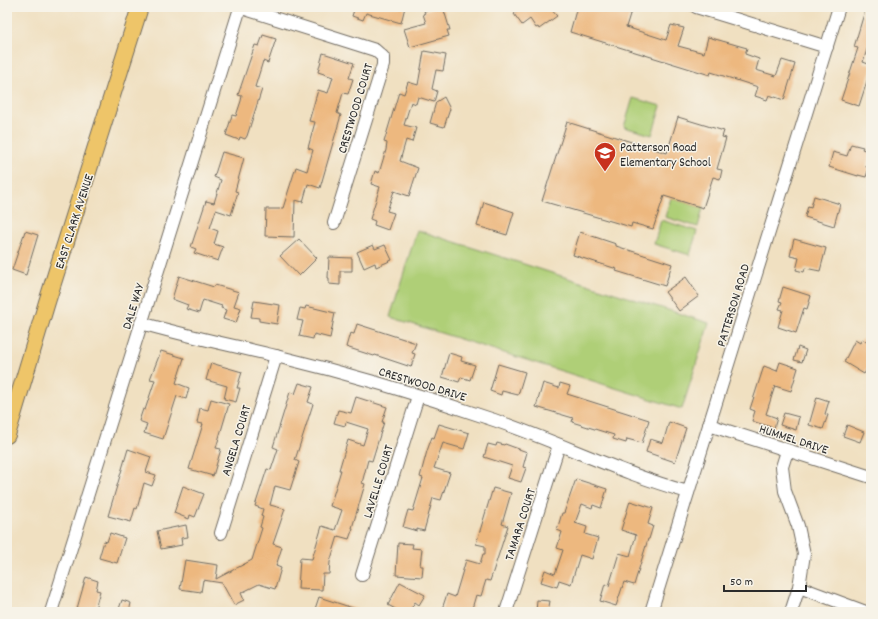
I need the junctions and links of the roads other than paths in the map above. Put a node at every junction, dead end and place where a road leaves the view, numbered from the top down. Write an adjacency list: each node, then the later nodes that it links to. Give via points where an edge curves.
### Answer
1 (140, 7): 11 (main road, EAST CLARK AVENUE)
2 (240, 7): 6 (street, CRESTWOOD COURT, via 375,50 383,56 383,66); 7 (street, DALE WAY)
3 (696, 7): 5 (street)
4 (840, 7): 5 (street, PATTERSON ROAD)
5 (827, 47): 10 (street, PATTERSON ROAD)
6 (334, 223)
7 (141, 323): 8 (street, CRESTWOOD DRIVE); 19 (street, DALE WAY)
8 (276, 356): 9 (street, CRESTWOOD DRIVE, via 349,374); 16 (street, ANGELA COURT)
9 (418, 396): 12 (street, CRESTWOOD DRIVE, via 488,418); 17 (street, LAVELLE COURT)
10 (709, 425): 13 (street, HUMMEL DRIVE); 15 (street, PATTERSON ROAD)
11 (7, 435)
12 (559, 445): 15 (street, CRESTWOOD DRIVE, via 661,485); 20 (street, TAMARA COURT)
13 (787, 451): 14 (street, HUMMEL DRIVE); 18 (street, via 782,467 784,491 798,526 804,554)
14 (871, 477)
15 (688, 492): 21 (street, PATTERSON ROAD)
16 (221, 533)
17 (362, 575)
18 (799, 587): 22 (street); 23 (street)
19 (50, 612)
20 (506, 612)
21 (651, 612)
22 (791, 612)
23 (866, 612)

